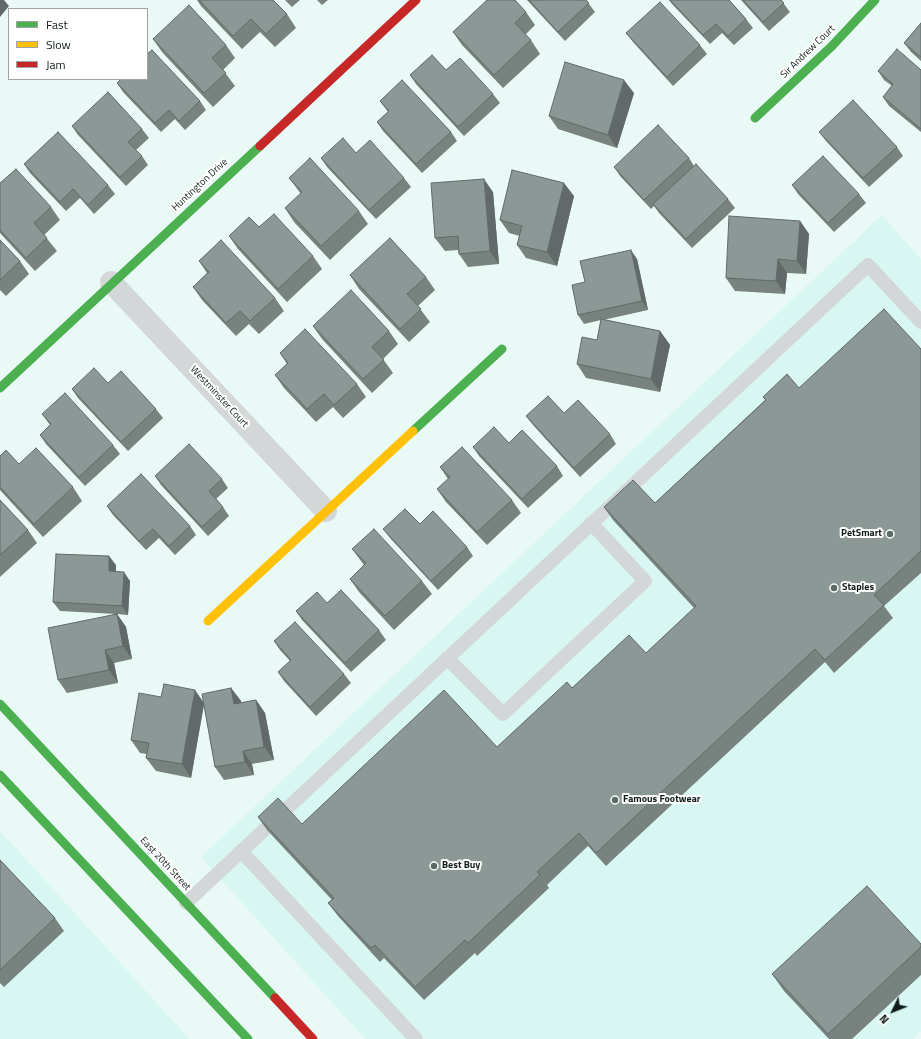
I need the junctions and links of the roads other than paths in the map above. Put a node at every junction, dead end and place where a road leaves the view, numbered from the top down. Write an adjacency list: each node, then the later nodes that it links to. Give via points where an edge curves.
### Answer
1 (416, 0): 3 (street, Huntington Drive)
2 (875, 0): 4 (street, Sir Andrew Court, via 832,46)
3 (400, 5): 5 (street, Huntington Drive)
4 (755, 118)
5 (111, 282): 8 (street, Huntington Drive); 9 (street, Westminster Court)
6 (921, 322): 10 (lane, via 868,265)
7 (502, 349): 9 (street)
8 (1, 384)
9 (326, 511): 11 (street)
10 (591, 523): 12 (lane); 12 (lane, via 645,581 503,714)
11 (208, 621)
12 (447, 658): 15 (lane)
13 (0, 704): 16 (street, East 20th Street)
14 (0, 775): 17 (street)
15 (241, 851): 16 (lane); 19 (lane)
16 (186, 903): 18 (street, East 20th Street)
17 (248, 1039)
18 (313, 1039)
19 (416, 1039)

